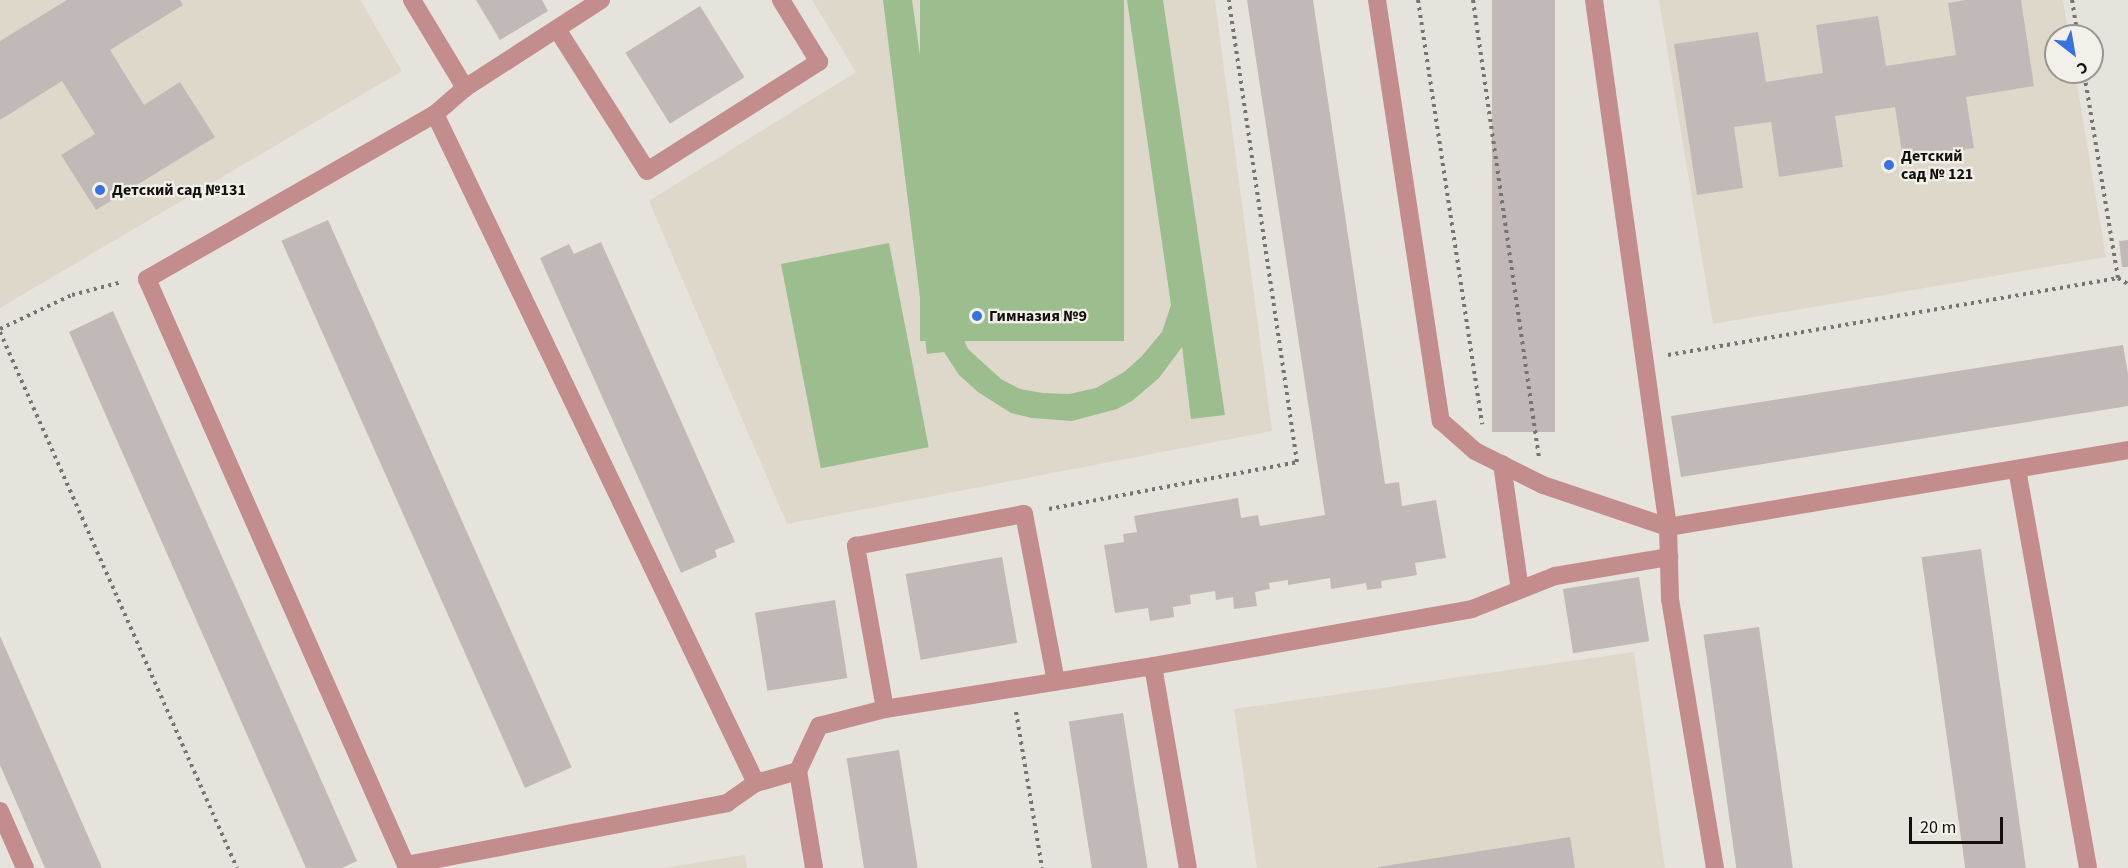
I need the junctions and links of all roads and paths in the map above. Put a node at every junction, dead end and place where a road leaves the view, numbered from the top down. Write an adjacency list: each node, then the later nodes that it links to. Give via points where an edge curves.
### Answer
1 (412, 0): 13 (lane)
2 (601, 0): 11 (lane)
3 (781, 0): 11 (lane, via 819,62 647,171)
4 (1229, 0): 24 (path, via 1297,462)
5 (1377, 0): 21 (lane, via 1441,421 1475,451)
6 (1418, 0): 21 (path)
7 (1473, 0): 23 (path)
8 (1594, 0): 19 (lane)
9 (2072, 0): 10 (path)
10 (2076, 24)
11 (556, 29): 13 (lane)
12 (2086, 84): 16 (path)
13 (465, 88): 14 (lane)
14 (435, 114): 15 (lane); 33 (lane)
15 (147, 279): 18 (path, via 112,283 72,296); 33 (lane, via 406,865 727,803)
16 (2118, 279): 17 (path); 19 (path)
17 (2128, 284)
18 (0, 330): 36 (path)
19 (1644, 359): 25 (lane)
20 (2128, 450): 22 (lane)
21 (1495, 461): 23 (lane); 27 (lane)
22 (2017, 469): 25 (lane); 41 (lane)
23 (1544, 485): 25 (lane)
24 (1024, 514): 29 (lane); 31 (lane, via 856,546)
25 (1668, 527): 26 (lane)
26 (1669, 557): 27 (lane, via 1555,576); 40 (lane, via 1670,599)
27 (1520, 590): 28 (lane, via 1472,609)
28 (1153, 666): 29 (lane); 39 (lane)
29 (1056, 681): 30 (lane)
30 (1012, 688): 31 (lane); 38 (path)
31 (885, 709): 32 (lane, via 819,726)
32 (798, 771): 33 (lane); 37 (lane)
33 (756, 783)
34 (0, 811): 35 (lane)
35 (25, 868)
36 (237, 868)
37 (814, 868)
38 (1042, 868)
39 (1188, 868)
40 (1715, 868)
41 (2088, 868)

